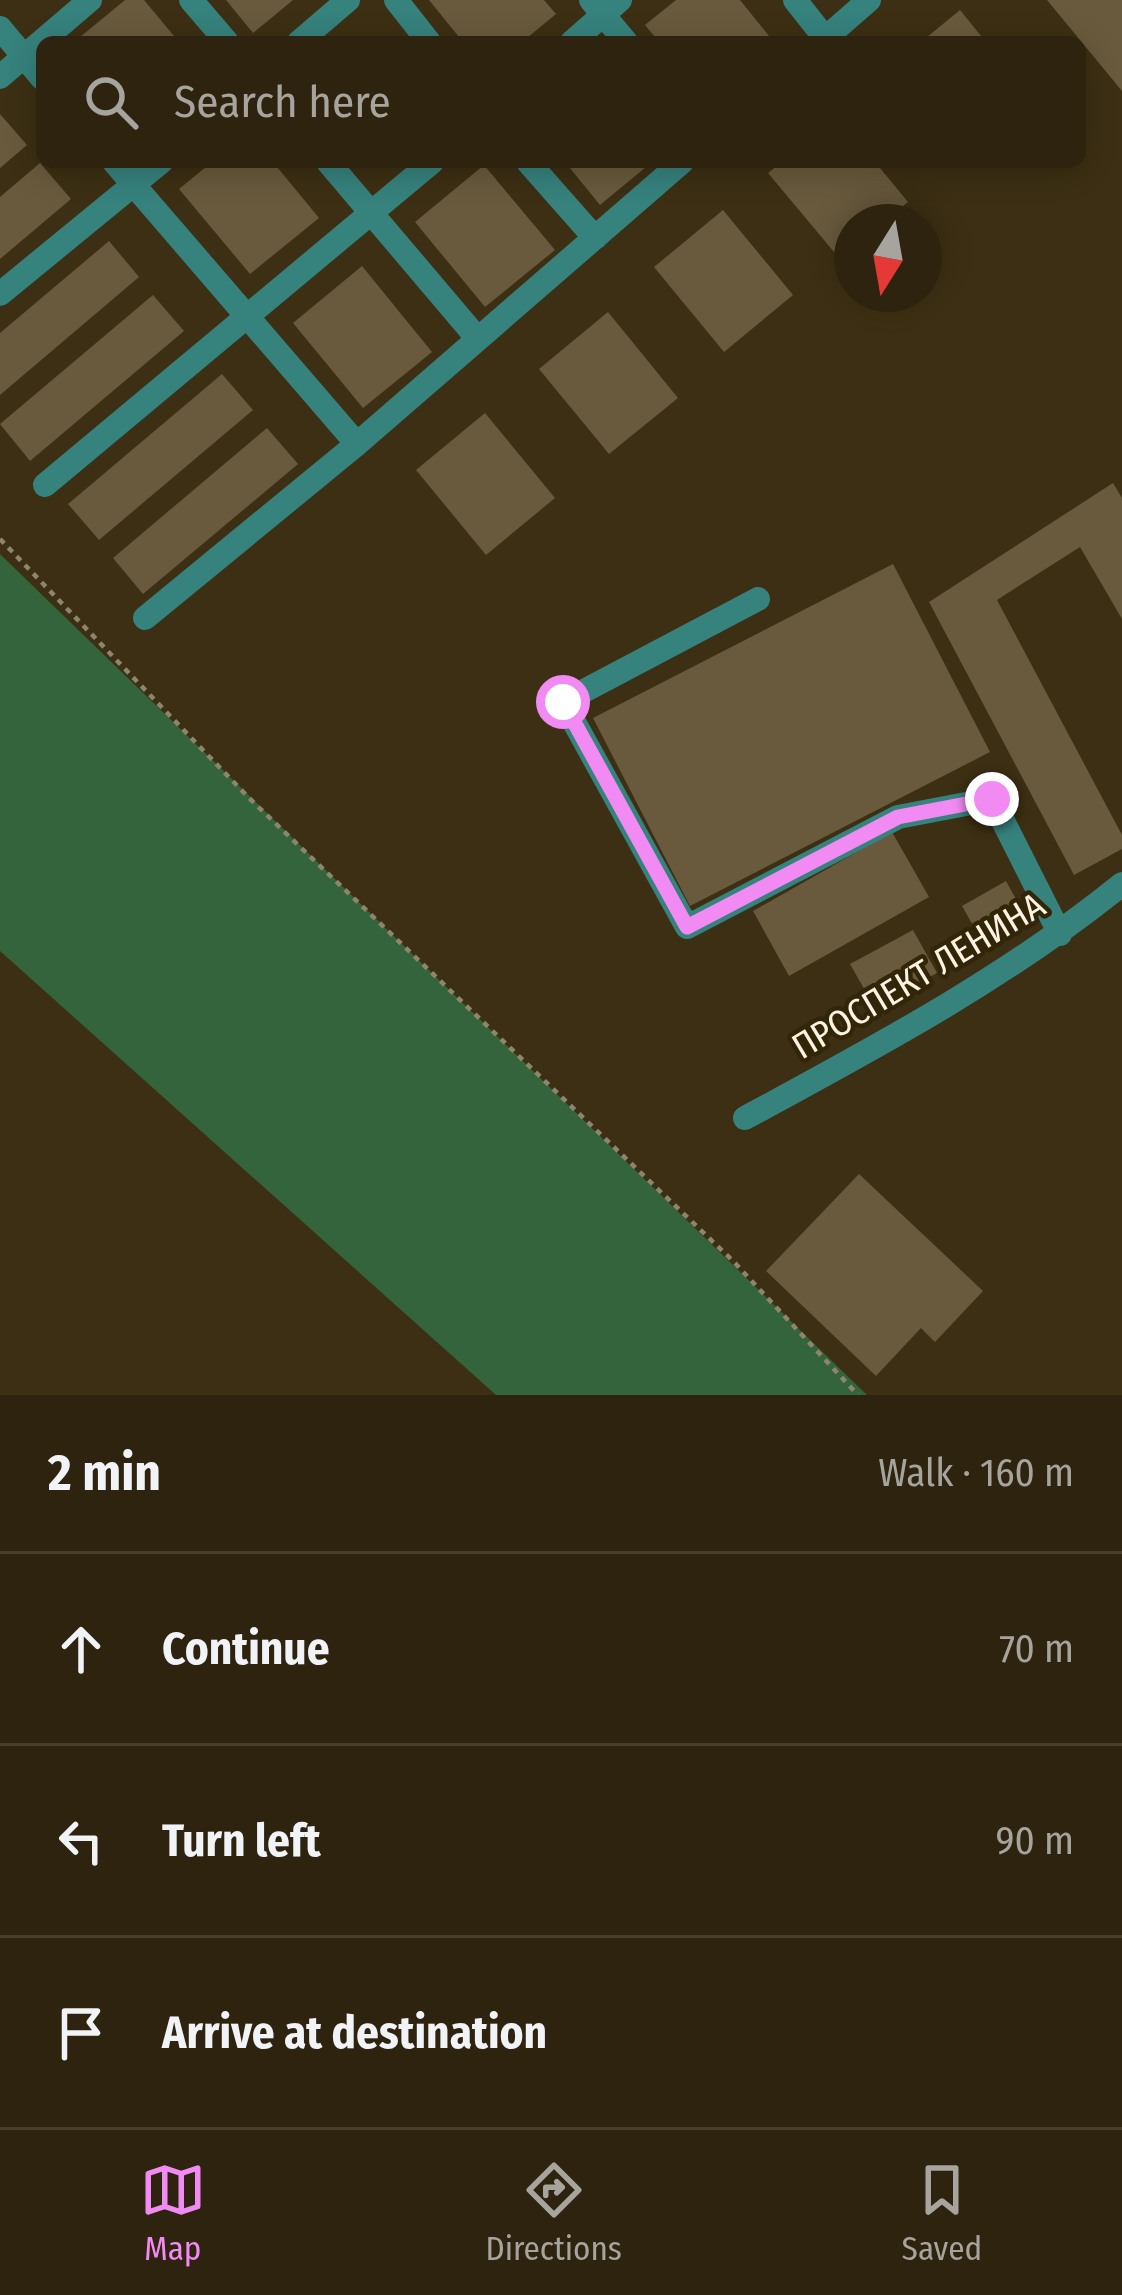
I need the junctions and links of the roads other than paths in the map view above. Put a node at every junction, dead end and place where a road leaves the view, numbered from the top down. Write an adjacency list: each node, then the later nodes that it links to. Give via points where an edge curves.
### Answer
1 (90, 0): 9 (street)
2 (191, 0): 10 (street)
3 (348, 0): 11 (street)
4 (396, 0): 12 (street)
5 (795, 0): 15 (street)
6 (869, 0): 16 (street)
7 (605, 5): 13 (street); 14 (street)
8 (0, 28): 18 (street)
9 (48, 36)
10 (222, 36)
11 (306, 36)
12 (424, 36)
13 (577, 36)
14 (623, 36)
15 (820, 36)
16 (828, 36)
17 (36, 47): 18 (street)
18 (24, 57): 19 (street); 20 (street)
19 (36, 71)
20 (0, 77)
21 (119, 168): 27 (street)
22 (154, 168): 27 (street)
23 (333, 168): 28 (street)
24 (425, 168): 28 (street)
25 (533, 168): 29 (street)
26 (675, 168): 29 (street)
27 (134, 185): 30 (street); 31 (street)
28 (370, 214): 31 (street); 32 (street)
29 (595, 238): 32 (street)
30 (0, 294)
31 (249, 319): 33 (street); 34 (street)
32 (478, 339): 33 (street)
33 (357, 444): 36 (street)
34 (45, 485)
35 (758, 599): 38 (street, via 563,702 687,927 898,817 992,799)
36 (146, 618)
37 (1122, 884): 38 (street, ПРОСПЕКТ ЛЕНИНА)
38 (1060, 934): 39 (street, ПРОСПЕКТ ЛЕНИНА)
39 (746, 1118)

